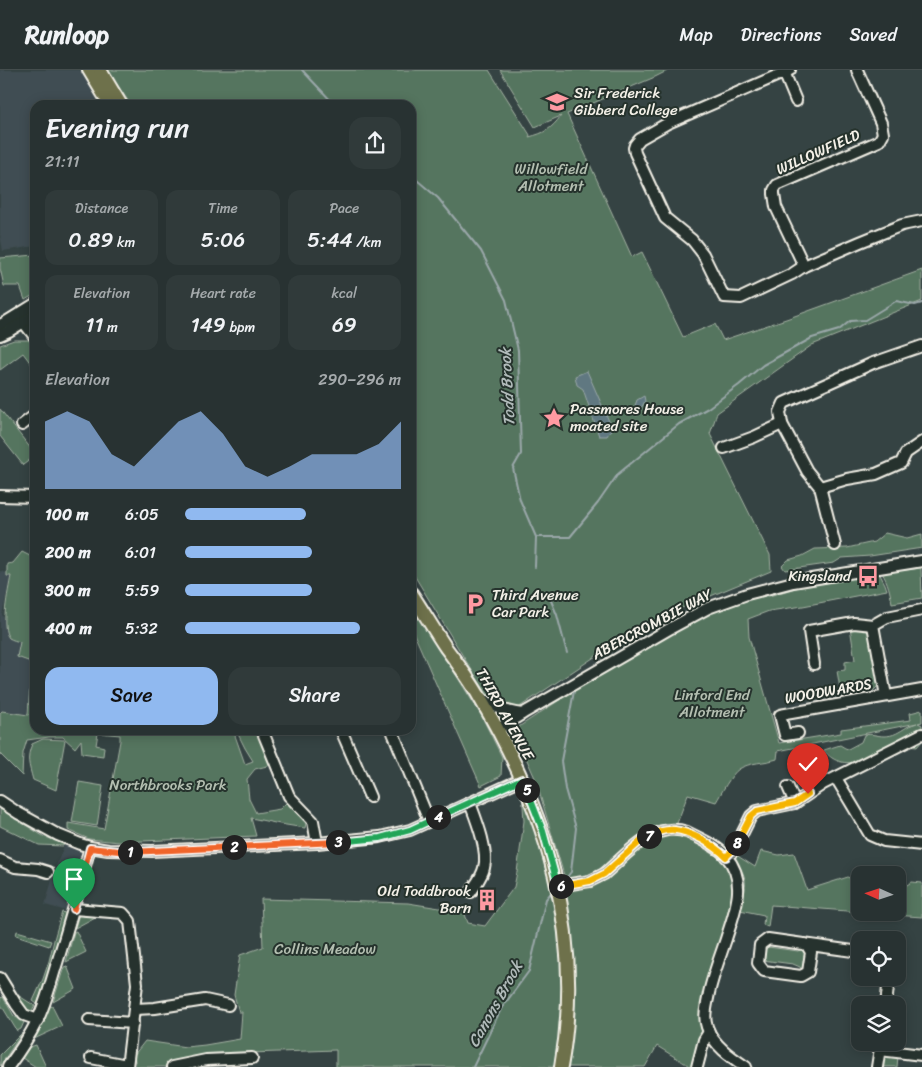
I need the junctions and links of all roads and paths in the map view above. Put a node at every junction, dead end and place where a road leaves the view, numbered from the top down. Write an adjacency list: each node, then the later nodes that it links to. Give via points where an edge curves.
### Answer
1 (89, 70): 5 (main road)
2 (100, 70): 6 (main road)
3 (857, 70): 9 (street, WILLOWFIELD, via 881,124 882,138 777,185 774,190 776,207)
4 (787, 71): 7 (street); 9 (street, via 668,123 640,139 634,148 665,218 692,240 703,254 724,297 741,298)
5 (107, 100)
6 (118, 100)
7 (796, 101)
8 (922, 221): 9 (street, via 902,225)
9 (804, 266)
10 (30, 309): 12 (street)
11 (30, 316): 12 (street)
12 (21, 318): 13 (street); 14 (street); 15 (street, via 10,331)
13 (0, 325)
14 (30, 330)
15 (0, 334)
16 (922, 346): 18 (street, via 874,363 784,403 780,412)
17 (30, 420): 19 (street)
18 (782, 424): 21 (street); 22 (street, via 807,471)
19 (22, 426)
20 (922, 442): 22 (street, via 906,453 902,463 876,474 847,478)
21 (724, 448)
22 (820, 487): 25 (street)
23 (0, 496): 24 (street)
24 (30, 497)
25 (835, 545)
26 (922, 561): 34 (street, ABERCROMBIE WAY, via 793,582 708,608)
27 (416, 601): 33 (main road, THIRD AVENUE)
28 (922, 610): 29 (street, WOODWARDS, via 887,617)
29 (873, 625): 30 (street, WOODWARDS, via 854,623 809,631); 32 (street, WOODWARDS)
30 (814, 664)
31 (922, 690): 32 (street, WOODWARDS)
32 (886, 696): 36 (street, WOODWARDS, via 780,714 785,735)
33 (480, 697): 34 (street, via 506,712); 35 (main road, THIRD AVENUE)
34 (522, 714): 35 (street, ABERCROMBIE WAY)
35 (498, 729): 42 (main road, THIRD AVENUE)
36 (798, 733)
37 (922, 734): 41 (street)
38 (264, 735): 49 (street, via 289,796 313,821)
39 (343, 735): 44 (street)
40 (394, 735): 48 (street)
41 (836, 778): 47 (street); 50 (street, via 870,835 884,842)
42 (522, 779): 46 (street); 55 (main road, THIRD AVENUE, via 543,831)
43 (788, 787): 47 (street)
44 (370, 797)
45 (0, 801): 51 (street, via 58,835)
46 (470, 803): 48 (street); 56 (street, via 482,839 485,862)
47 (795, 803): 52 (street, via 761,809 751,816 736,846)
48 (429, 821): 49 (street, via 380,838)
49 (317, 843): 51 (street, via 152,851)
50 (922, 845)
51 (90, 848): 57 (street)
52 (726, 857): 55 (street, via 687,832 666,830 642,840 597,878); 66 (street, via 735,870 738,897 704,1014)
53 (0, 860): 54 (street, via 15,867)
54 (48, 872)
55 (558, 886): 75 (main road, THIRD AVENUE, via 568,969)
56 (471, 892)
57 (74, 909): 62 (street, via 123,913 129,919 137,984); 63 (street)
58 (806, 944): 58 (street, via 811,952 808,972 801,976 764,971 758,963 760,945 768,940); 59 (street)
59 (851, 951)
60 (0, 978): 63 (street, via 24,1015)
61 (228, 1005): 62 (street, via 205,1000)
62 (134, 1009): 65 (street)
63 (38, 1020): 73 (street)
64 (89, 1020): 65 (street)
65 (133, 1023): 72 (street)
66 (709, 1032): 76 (street); 77 (street, via 720,1047)
67 (879, 1051): 78 (street)
68 (903, 1051): 69 (street)
69 (922, 1055)
70 (91, 1058): 72 (street)
71 (252, 1058): 74 (street, via 206,1060)
72 (127, 1066)
73 (8, 1067)
74 (172, 1067)
75 (561, 1067)
76 (697, 1067)
77 (746, 1067)
78 (877, 1067)

